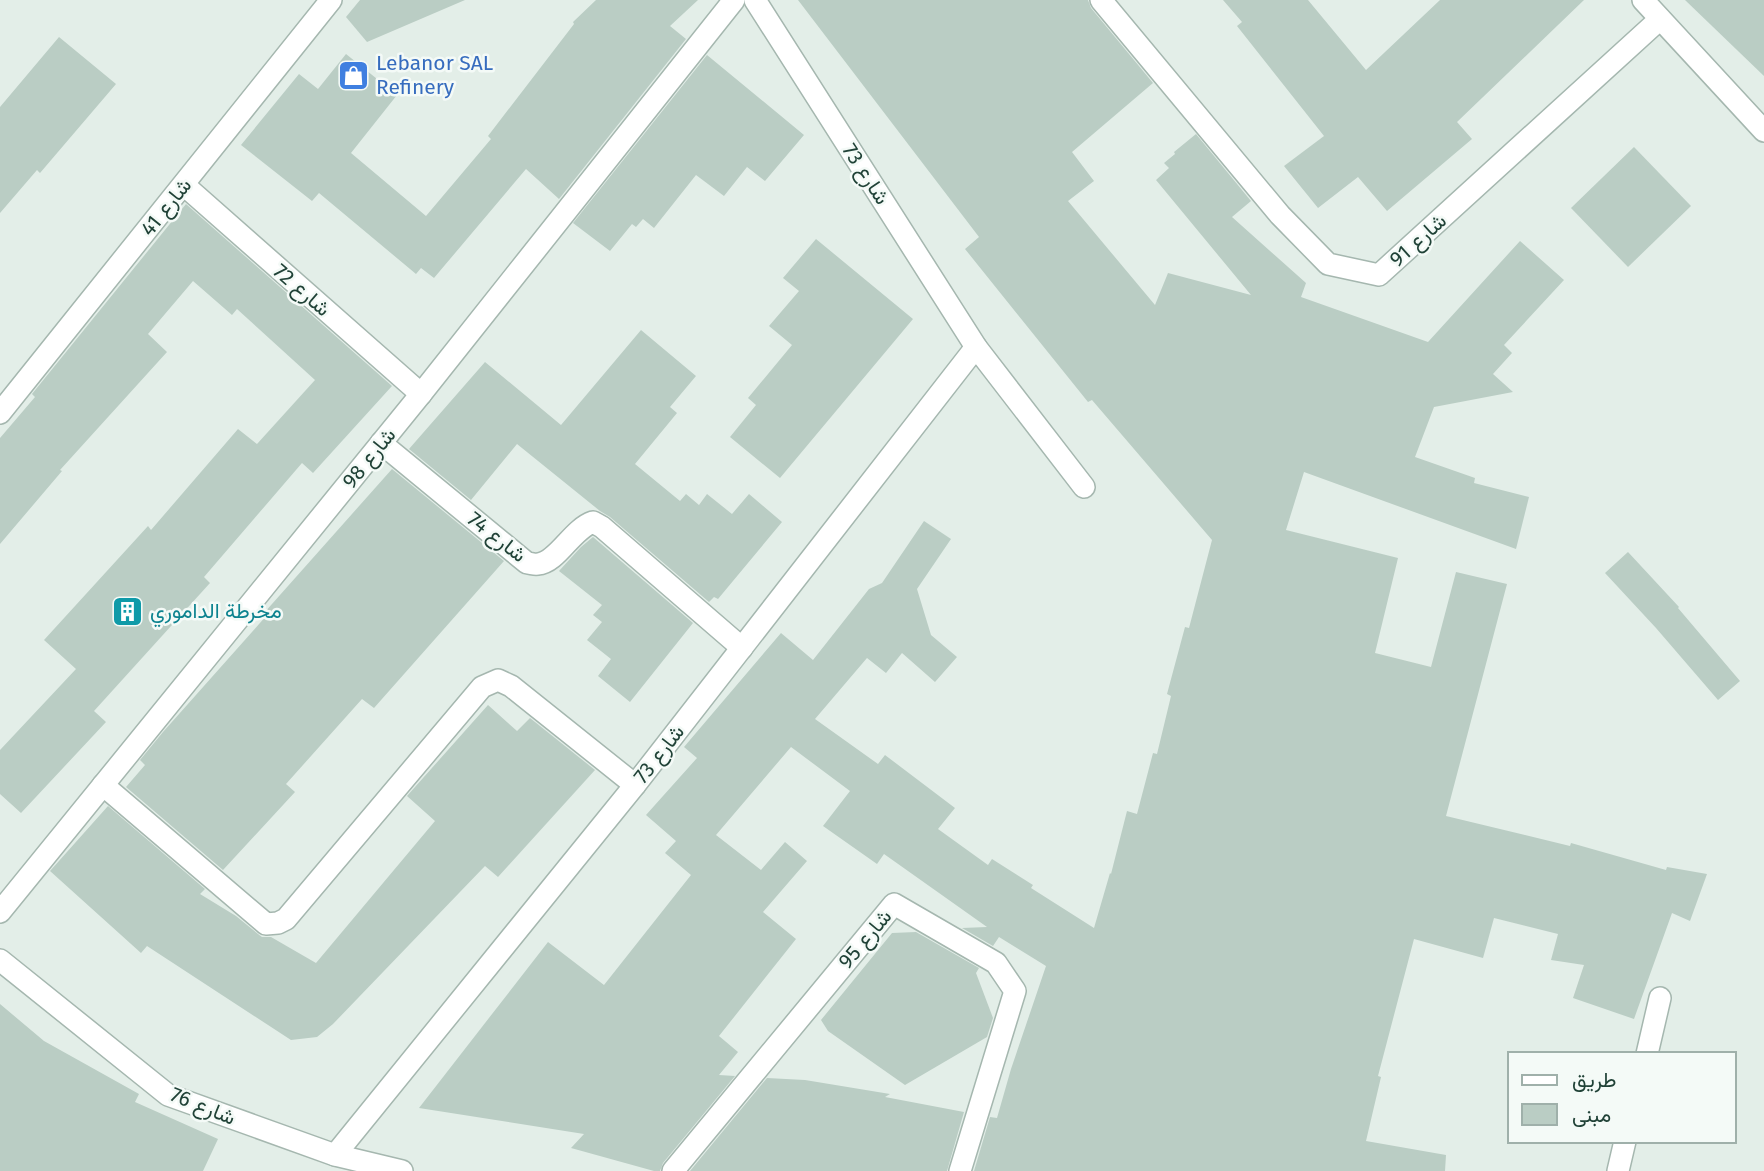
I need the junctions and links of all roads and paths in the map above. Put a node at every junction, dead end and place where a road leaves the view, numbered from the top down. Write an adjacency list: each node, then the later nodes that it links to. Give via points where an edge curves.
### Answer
1 (331, 0): 8 (street, شارع 41)
2 (734, 0): 10 (street, شارع 98)
3 (755, 0): 9 (street, شارع 73)
4 (1101, 0): 6 (street, شارع 91, via 1280,215 1328,264 1378,275)
5 (1643, 0): 6 (street)
6 (1660, 19): 7 (street)
7 (1764, 131)
8 (184, 185): 10 (street, شارع 72); 11 (street, شارع 41)
9 (976, 347): 13 (street, شارع 73); 14 (street, شارع 73)
10 (421, 394): 12 (street, شارع 98)
11 (0, 413)
12 (381, 443): 14 (street, شارع 74, via 527,563 541,565 551,559 583,525 593,522 602,527); 15 (street, شارع 98)
13 (1084, 487)
14 (742, 648): 16 (street, شارع 73)
15 (103, 785): 16 (street, via 266,924 286,919 490,682 511,686); 17 (street, شارع 98)
16 (635, 785): 22 (street, شارع 73)
17 (0, 912)
18 (0, 960): 22 (street, شارع 76, via 168,1095)
19 (1660, 998): 20 (street)
20 (1647, 1052)
21 (1625, 1143): 26 (street)
22 (335, 1155): 23 (street, شارع 76)
23 (402, 1171)
24 (673, 1171): 25 (street, شارع 95, via 894,904 996,963 1014,991)
25 (960, 1171)
26 (1618, 1171)

